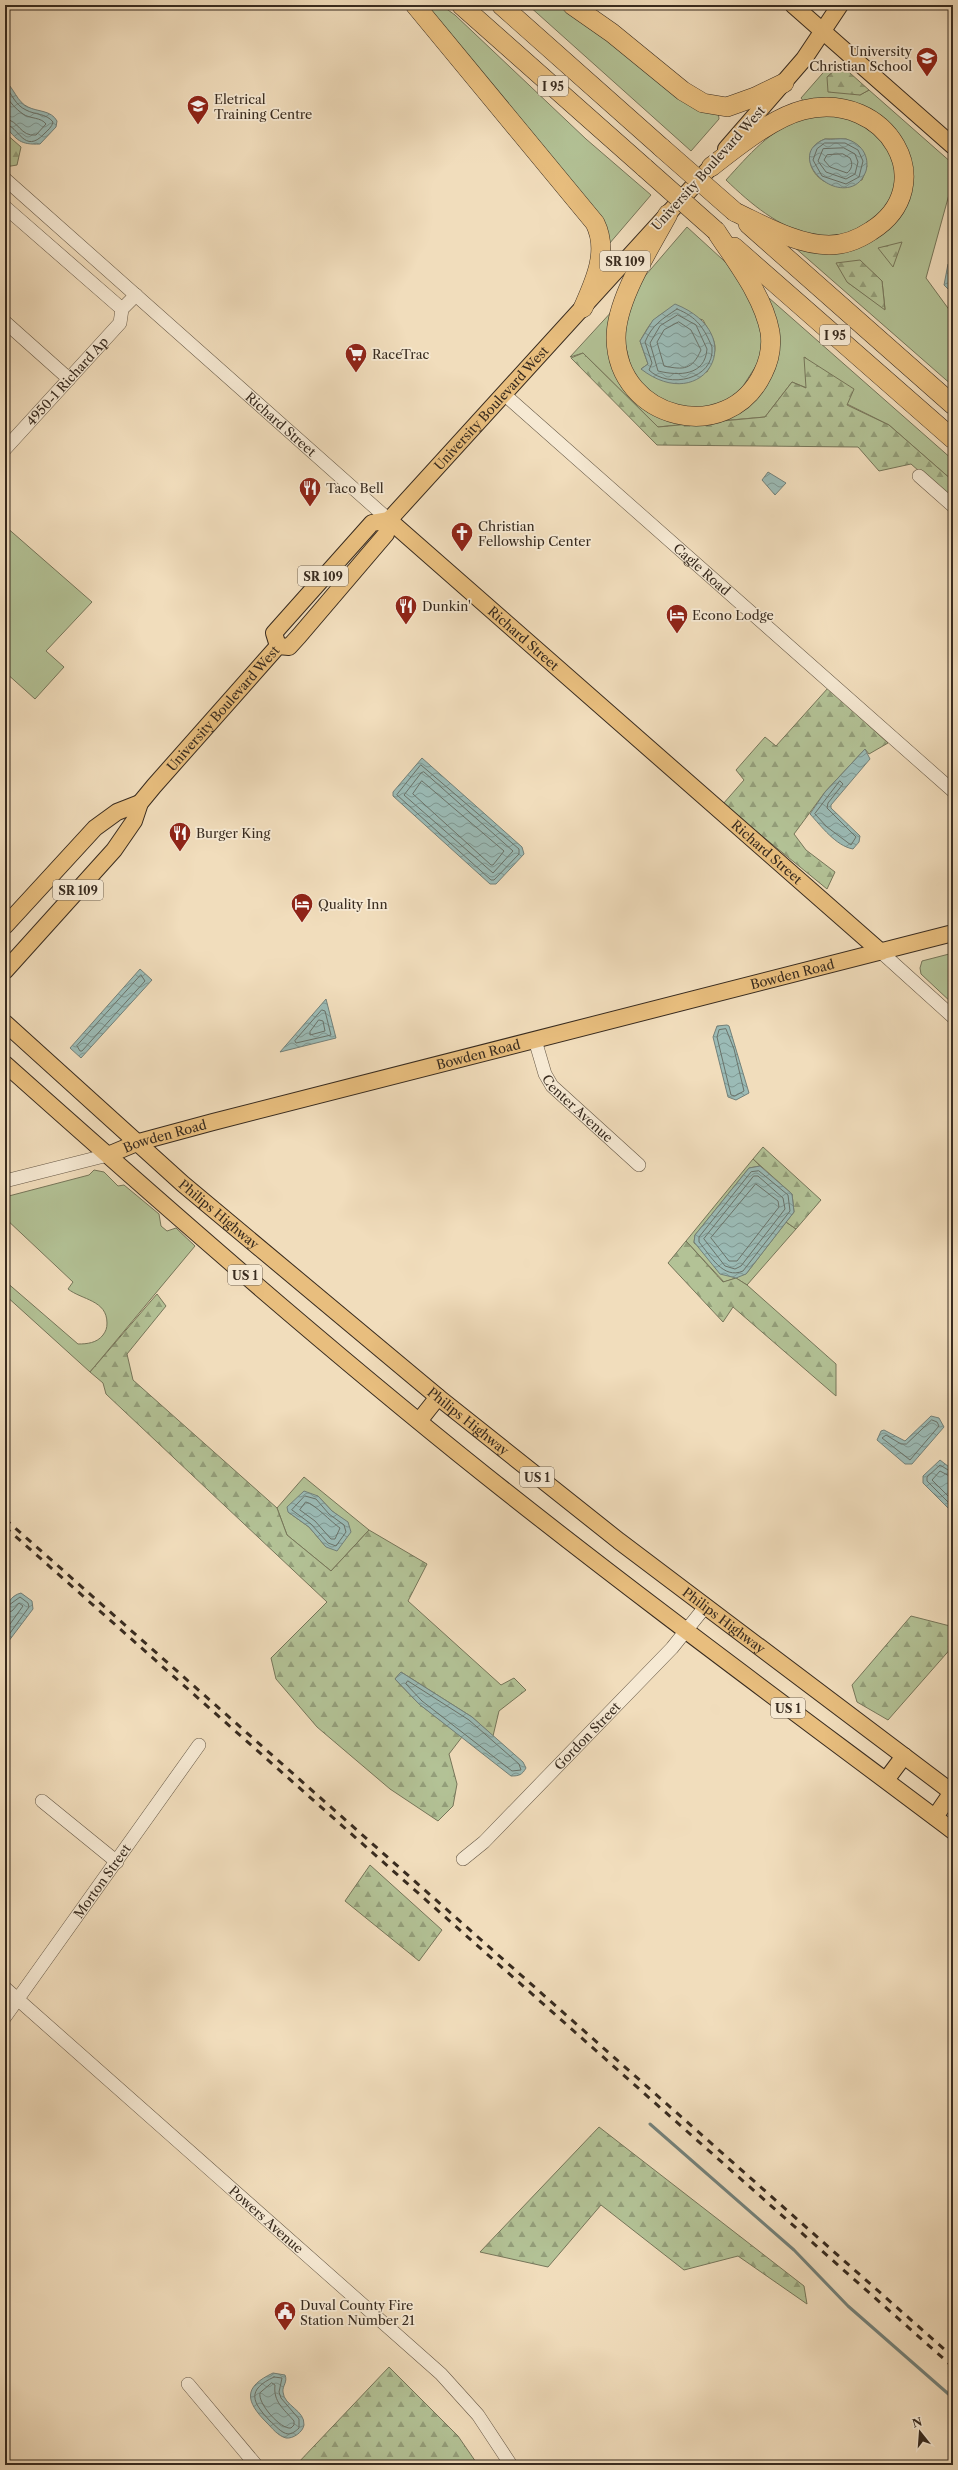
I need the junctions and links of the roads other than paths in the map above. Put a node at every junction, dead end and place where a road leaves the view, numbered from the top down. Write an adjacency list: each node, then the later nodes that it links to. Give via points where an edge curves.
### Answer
1 (415, 5): 17 (highway, via 595,223 601,243 598,272)
2 (461, 5): 15 (highway, I 95, bridge)
3 (501, 5): 13 (highway, I 95, bridge)
4 (572, 5): 8 (highway, via 612,33 683,91 703,103 727,107)
5 (793, 5): 7 (main road)
6 (840, 5): 7 (main road, University Boulevard West / SR 109)
7 (824, 32): 8 (main road, University Boulevard West / SR 109); 9 (main road)
8 (784, 83): 10 (main road, University Boulevard West / SR 109)
9 (953, 146)
10 (711, 167): 13 (highway, via 778,121 802,110 825,107 843,108 864,115 888,134 900,155 903,180 900,198 882,224 852,241 830,245 818,244 774,230); 14 (main road, University Boulevard West / SR 109)
11 (5, 179): 16 (street, Richard Street)
12 (5, 207): 18 (street)
13 (735, 212): 22 (highway, I 95)
14 (668, 214): 15 (highway, via 622,307 616,327 616,339 620,364 633,387 652,404 674,414 700,416 735,404 751,393 768,362 770,333 763,310 750,283); 17 (main road, University Boulevard West / SR 109)
15 (716, 231): 23 (highway, I 95)
16 (136, 295): 18 (street, 4950-1 Richard Ap); 27 (street, Richard Street)
17 (583, 308): 21 (main road, University Boulevard West / SR 109)
18 (122, 309): 20 (street, 4950-1 Richard Ap, via 120,323)
19 (5, 322): 20 (street)
20 (69, 379): 24 (street, 4950-1 Richard Ap)
21 (505, 395): 27 (main road, University Boulevard West / SR 109); 28 (street, Cagle Road)
22 (953, 405)
23 (953, 440)
24 (5, 449)
25 (918, 476): 26 (street)
26 (953, 506)
27 (389, 520): 29 (main road, University Boulevard West / SR 109, via 386,534 299,636 289,647 278,646); 32 (main road, Richard Street)
28 (953, 791)
29 (140, 803): 30 (main road, University Boulevard West / SR 109, via 117,812 95,828); 33 (main road, University Boulevard West / SR 109, via 134,821 114,850)
30 (5, 926)
31 (953, 933): 32 (main road, Bowden Road)
32 (881, 952): 34 (street, Richard Street); 36 (main road, Bowden Road)
33 (5, 971)
34 (953, 1017)
35 (5, 1023): 38 (main road, Philips Highway / US 1)
36 (535, 1040): 38 (main road, Bowden Road); 40 (street, Center Avenue, via 545,1074 552,1086)
37 (5, 1064): 39 (main road, US 1)
38 (139, 1142): 39 (main road, Bowden Road); 42 (main road, Philips Highway / US 1, via 183,1184)
39 (108, 1155): 41 (street, Bowden Road); 43 (main road, US 1)
40 (639, 1164)
41 (5, 1181)
42 (438, 1397): 43 (main road); 44 (main road, Philips Highway / US 1)
43 (419, 1421): 45 (main road, US 1)
44 (705, 1607): 45 (street, Gordon Street); 47 (main road, Philips Highway / US 1)
45 (686, 1630): 48 (main road, US 1); 53 (street, Gordon Street, via 667,1653 490,1836)
46 (199, 1745): 54 (street, Morton Street)
47 (904, 1756): 48 (main road); 49 (main road, Philips Highway / US 1)
48 (886, 1780): 51 (main road, US 1)
49 (953, 1792): 51 (main road)
50 (42, 1801): 54 (street)
51 (935, 1817): 52 (main road, US 1)
52 (953, 1830)
53 (463, 1859)
54 (117, 1862): 56 (street, Morton Street)
55 (5, 1988): 56 (street, Powers Avenue)
56 (17, 1998): 57 (street, Morton Street); 60 (street, Powers Avenue, via 441,2374 478,2415)
57 (5, 2017)
58 (188, 2384): 59 (street)
59 (256, 2465)
60 (511, 2465)

